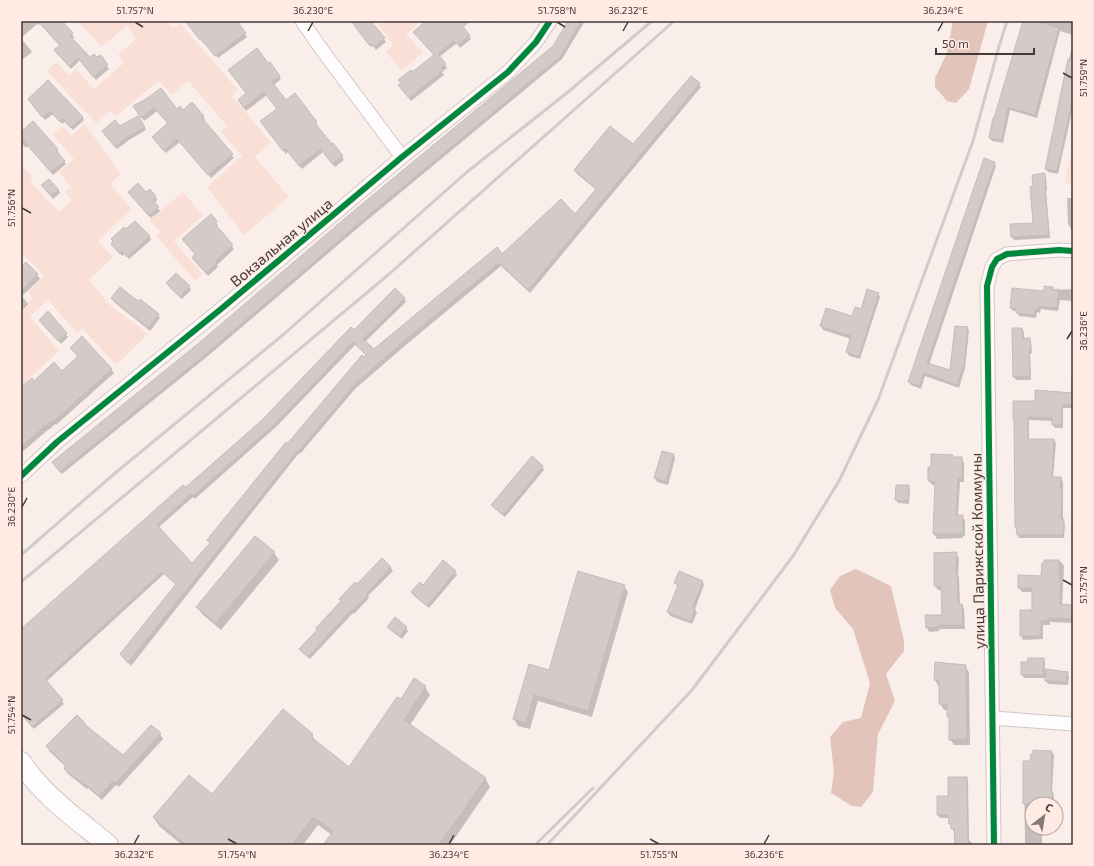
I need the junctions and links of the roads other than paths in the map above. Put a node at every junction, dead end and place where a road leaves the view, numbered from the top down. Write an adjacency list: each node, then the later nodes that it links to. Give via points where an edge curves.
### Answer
1 (302, 21): 3 (street)
2 (550, 21): 3 (street, Вокзальная улица, via 536,42 508,72)
3 (402, 157): 5 (street, Вокзальная улица, via 57,442)
4 (1073, 251): 6 (street, улица Парижской Коммуны, via 1007,254 997,259 987,286)
5 (21, 476)
6 (993, 718): 7 (street); 10 (street, улица Парижской Коммуны)
7 (1073, 724)
8 (21, 762): 9 (main road, via 46,794)
9 (108, 845)
10 (994, 845)

